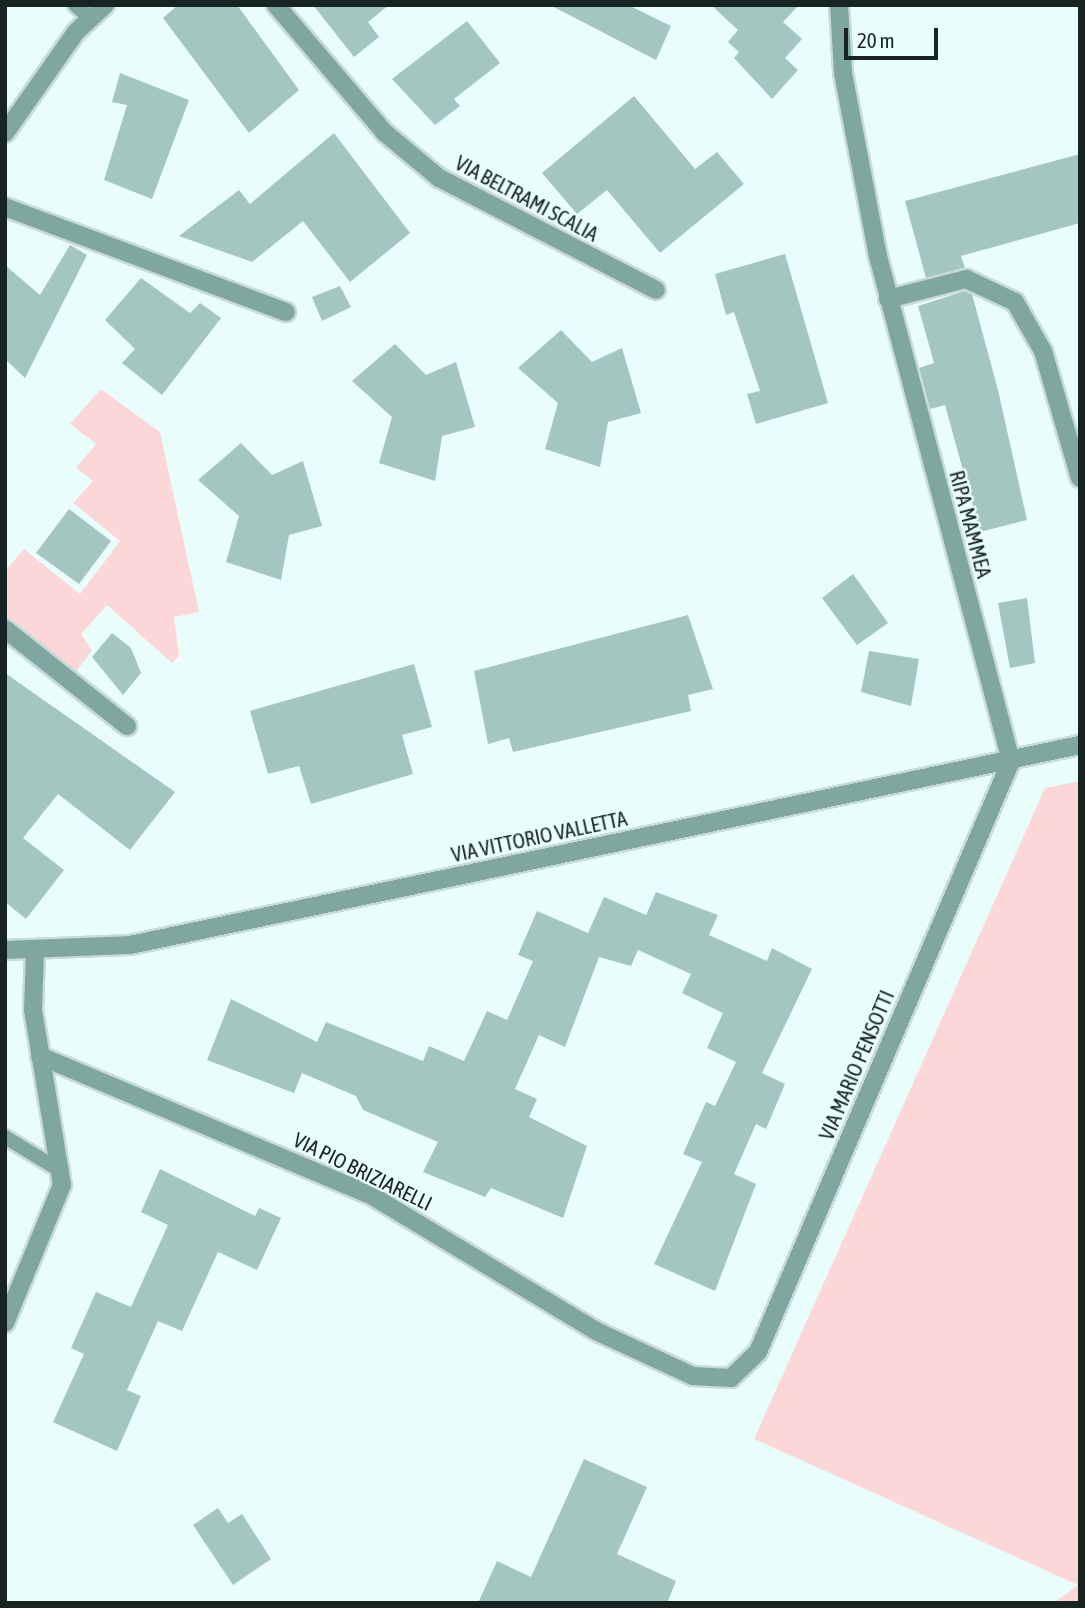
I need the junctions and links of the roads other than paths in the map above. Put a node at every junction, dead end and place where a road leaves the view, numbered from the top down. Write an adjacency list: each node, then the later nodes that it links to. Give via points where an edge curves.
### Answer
1 (75, 5): 5 (lane)
2 (105, 5): 5 (street)
3 (276, 5): 8 (street, VIA BELTRAMI SCALIA, via 384,132 439,178)
4 (839, 5): 9 (street, RIPA MAMMEA, via 846,90)
5 (89, 17): 6 (street)
6 (5, 133)
7 (5, 207): 10 (street)
8 (656, 290)
9 (888, 299): 11 (street, via 967,279 1015,302 1038,338); 15 (street, RIPA MAMMEA)
10 (286, 312)
11 (1080, 478)
12 (5, 629): 13 (street)
13 (127, 726)
14 (1080, 745): 15 (street, VIA VITTORIO VALLETTA)
15 (1012, 761): 17 (street, VIA VITTORIO VALLETTA, via 130,945); 22 (street, VIA MARIO PENSOTTI, via 758,1352)
16 (5, 950): 17 (street, VIA VITTORIO VALLETTA)
17 (35, 952): 18 (street)
18 (40, 1056): 20 (street); 22 (street, VIA PIO BRIZIARELLI, via 369,1194 596,1331 693,1376)
19 (5, 1137): 20 (lane)
20 (61, 1171): 21 (street, via 56,1210)
21 (5, 1323)
22 (731, 1378)

